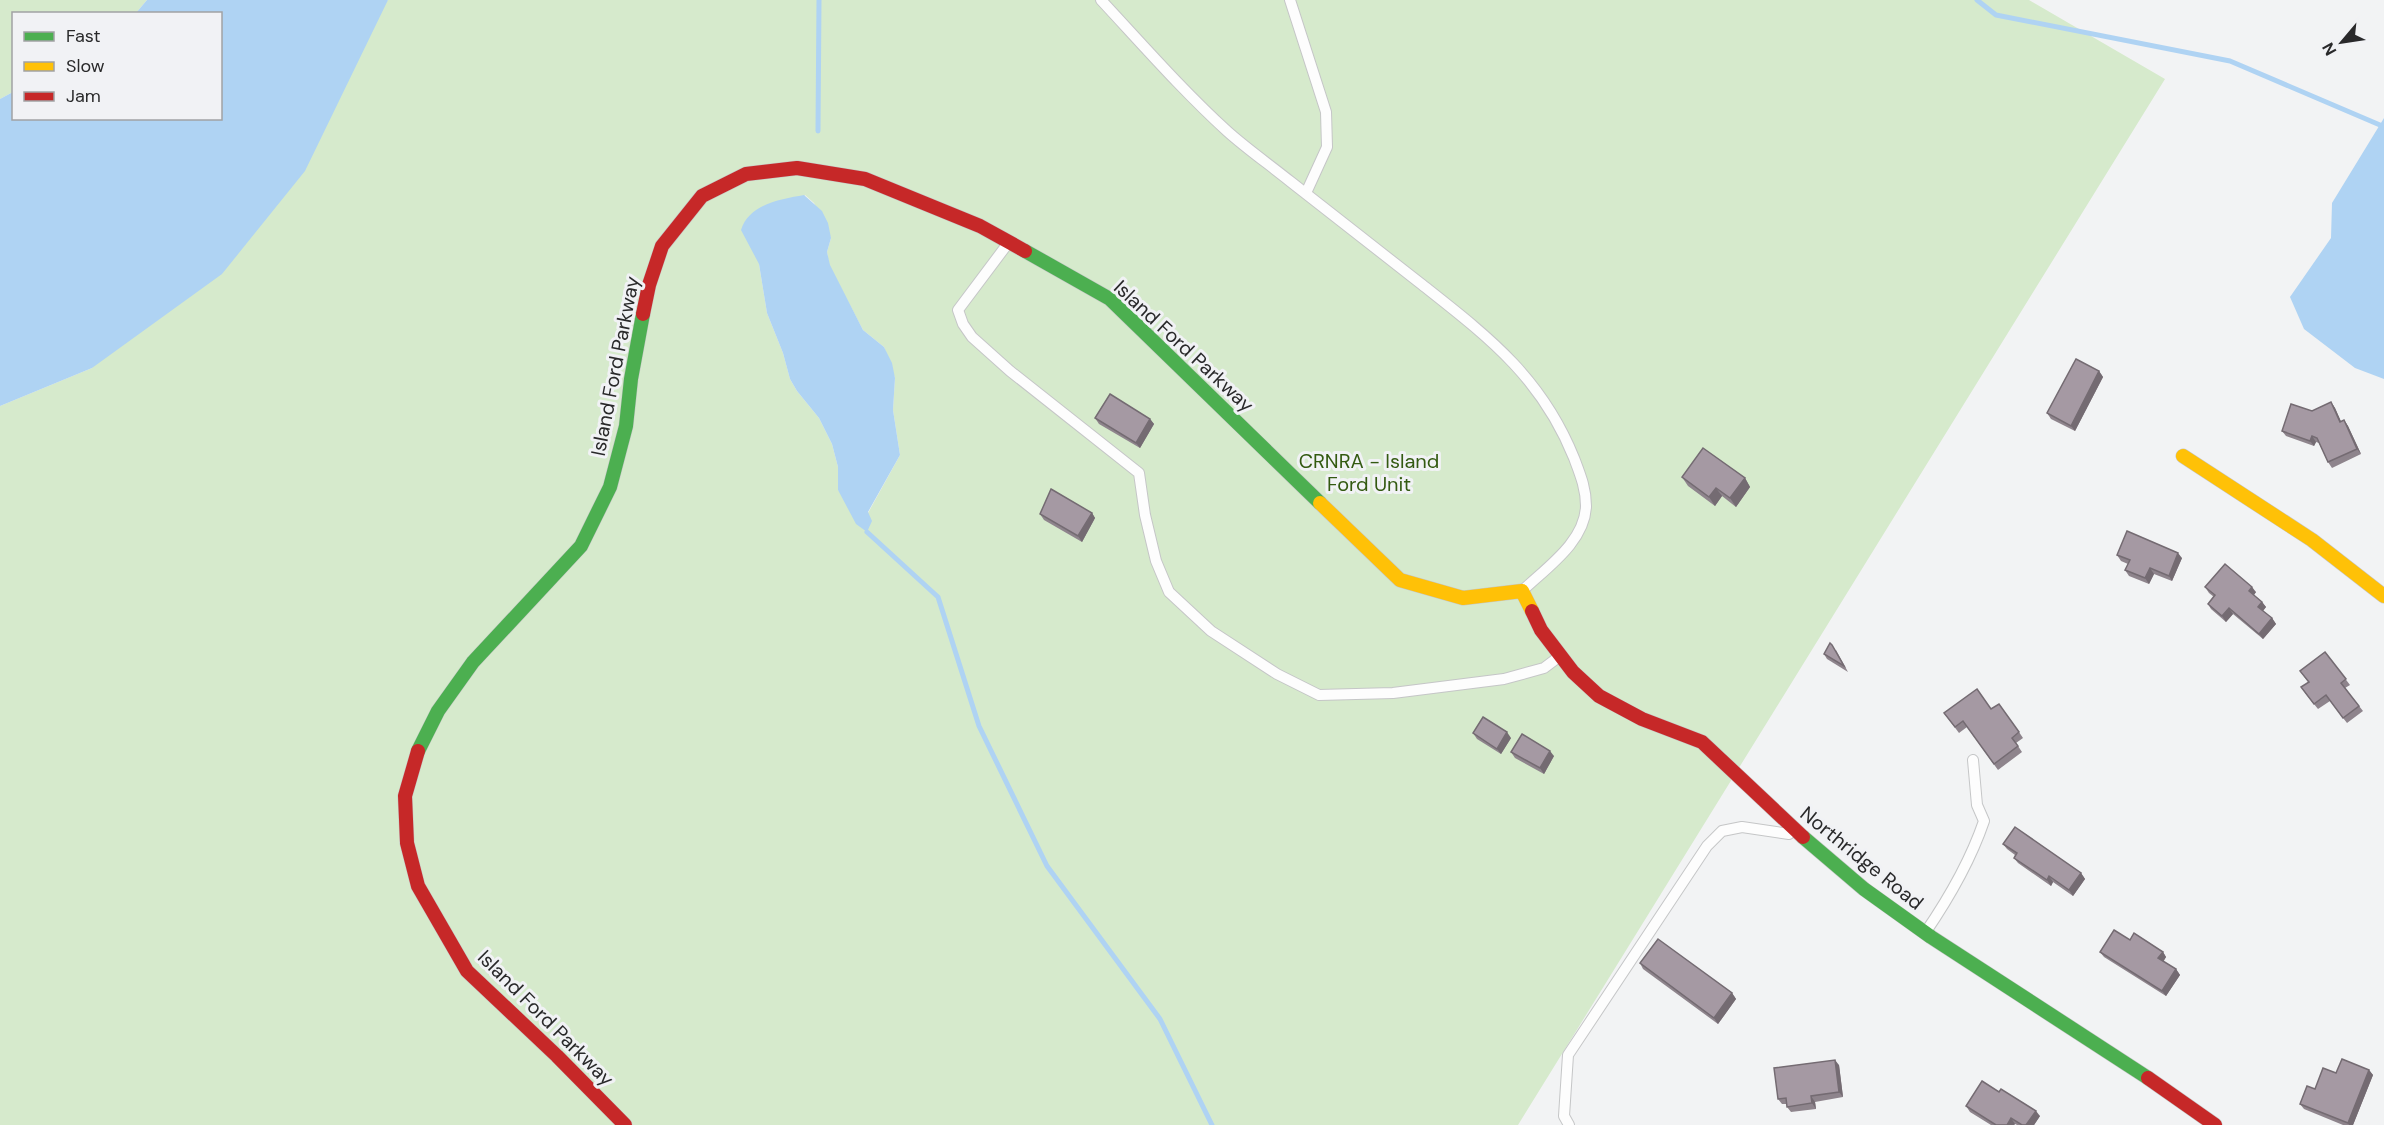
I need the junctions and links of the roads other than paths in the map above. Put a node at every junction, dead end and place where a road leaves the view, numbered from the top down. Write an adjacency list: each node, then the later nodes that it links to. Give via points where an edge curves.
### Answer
1 (1101, 0): 3 (lane, via 1228,132)
2 (1290, 0): 3 (lane, via 1326,112 1327,147)
3 (1306, 193): 6 (lane, via 1503,351 1547,405 1566,438 1586,493 1582,526 1573,541)
4 (1010, 242): 6 (street, Island Ford Parkway, via 1110,299 1400,580 1463,598); 8 (lane, via 958,310 963,324 1010,371 1139,473 1156,561 1169,592 1211,631 1277,674 1319,695 1393,693 1504,679 1544,668); 12 (street, Island Ford Parkway, via 865,179 797,168 746,174 702,196 662,246 649,285 626,426 610,487 580,546 474,662 438,711 418,752 405,796 407,843 418,886 467,970)
5 (2183, 456): 7 (street, via 2312,540)
6 (1522, 591): 8 (street, Northridge Road, via 1540,630)
7 (2384, 596)
8 (1560, 656): 10 (street, Northridge Road, via 1599,696 1702,742)
9 (1973, 760): 11 (lane, via 1977,806 1984,821 1951,894)
10 (1801, 836): 11 (street, Northridge Road); 13 (lane, via 1742,827 1722,831 1707,846 1568,1055 1564,1116)
11 (1925, 933): 14 (street, Northridge Road)
12 (625, 1125)
13 (1569, 1125)
14 (2215, 1125)

